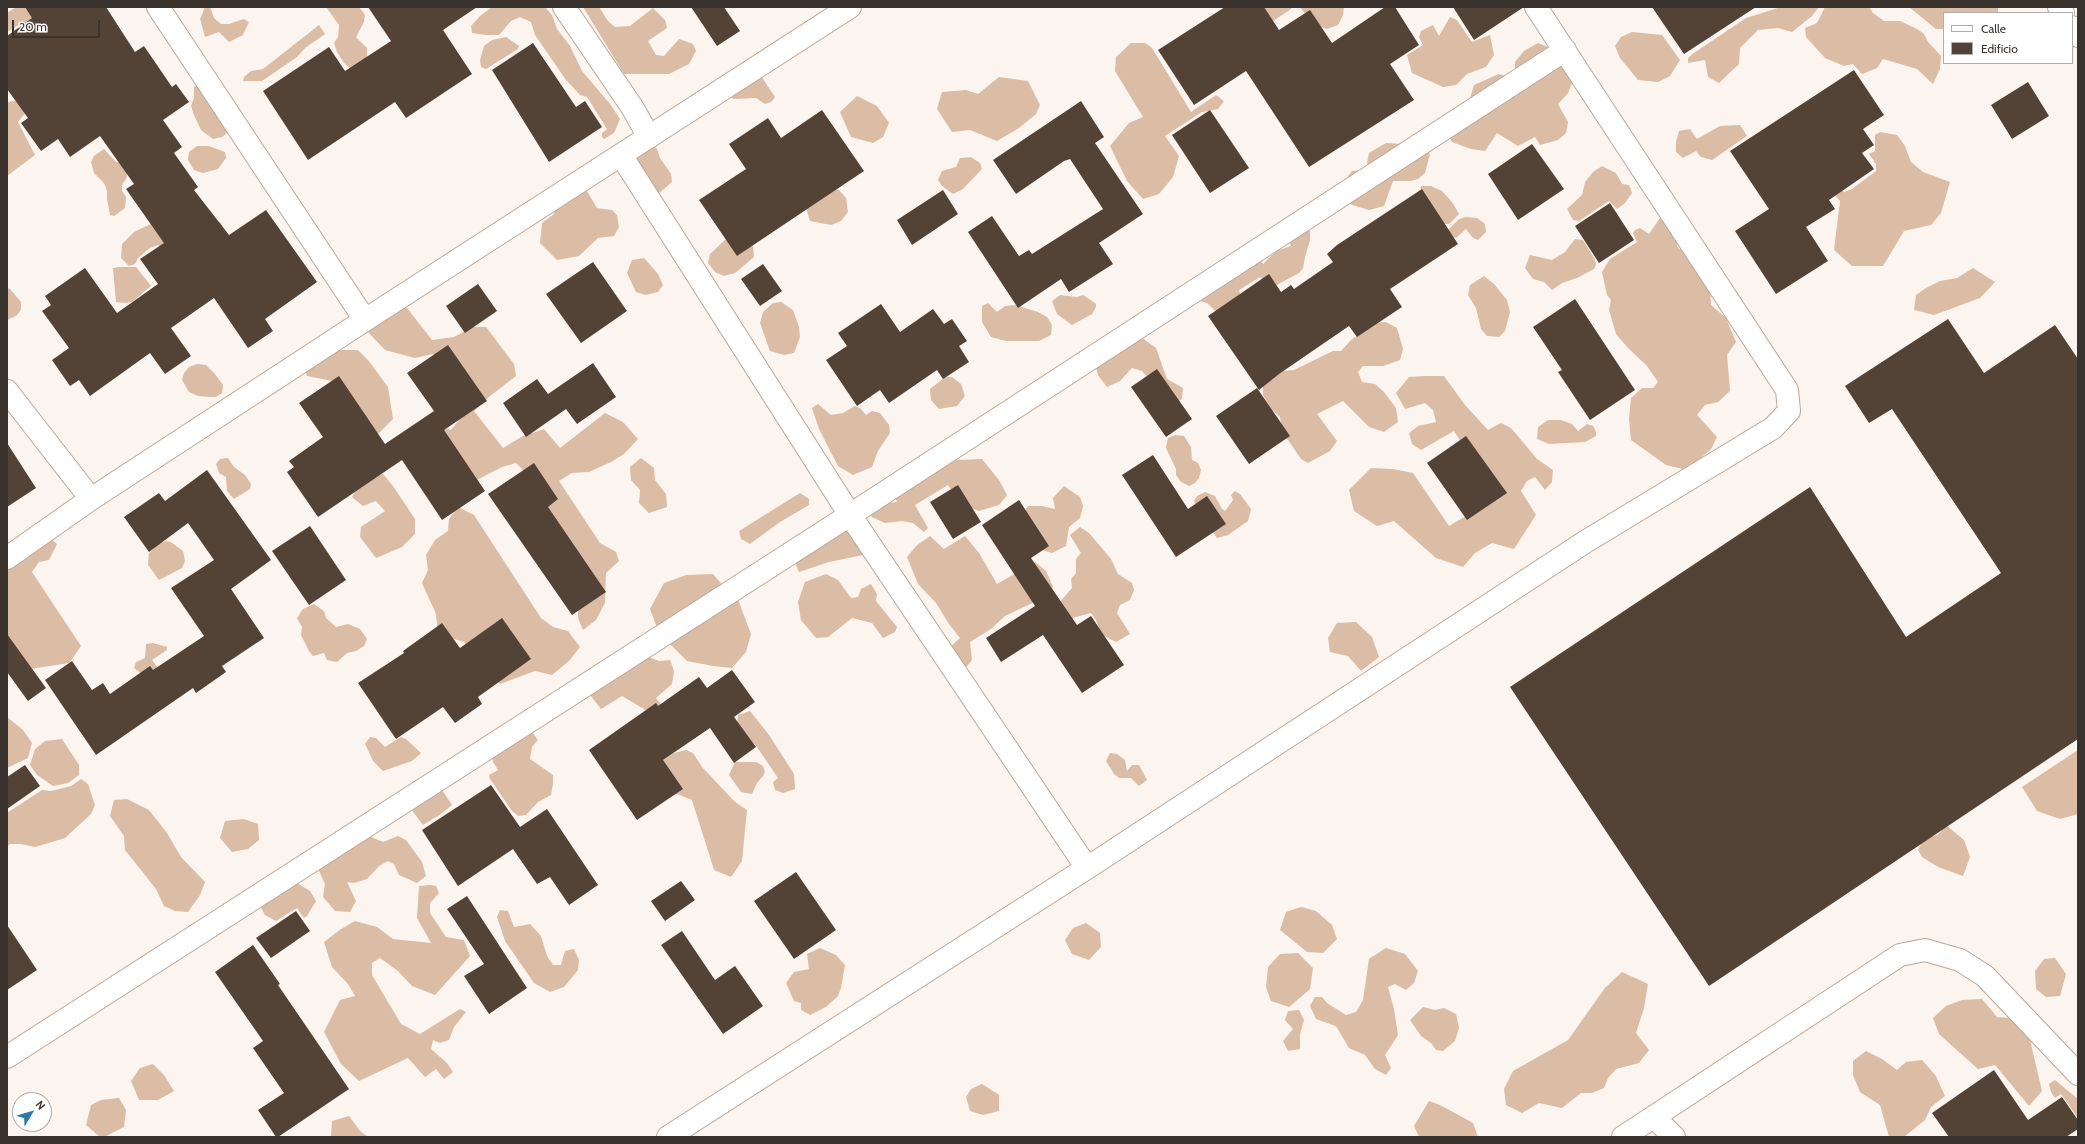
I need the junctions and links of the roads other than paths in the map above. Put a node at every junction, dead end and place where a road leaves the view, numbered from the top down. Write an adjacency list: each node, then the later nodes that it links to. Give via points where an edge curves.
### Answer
1 (158, 7): 8 (street)
2 (564, 7): 6 (street)
3 (850, 7): 6 (street)
4 (1536, 7): 5 (street)
5 (1565, 50): 11 (street); 13 (street, via 1787,390 1789,411 1773,428 1585,542)
6 (650, 137): 7 (street)
7 (622, 155): 8 (street); 11 (street)
8 (365, 320): 10 (street)
9 (7, 391): 10 (street)
10 (91, 499): 12 (street)
11 (850, 515): 13 (street); 14 (street)
12 (7, 558)
13 (1087, 868): 17 (street)
14 (7, 1057)
15 (2078, 1074): 16 (street, via 1985,976 1960,960 1925,950 1900,955)
16 (1654, 1117): 18 (street); 19 (street)
17 (668, 1137)
18 (1623, 1137)
19 (1674, 1137)

